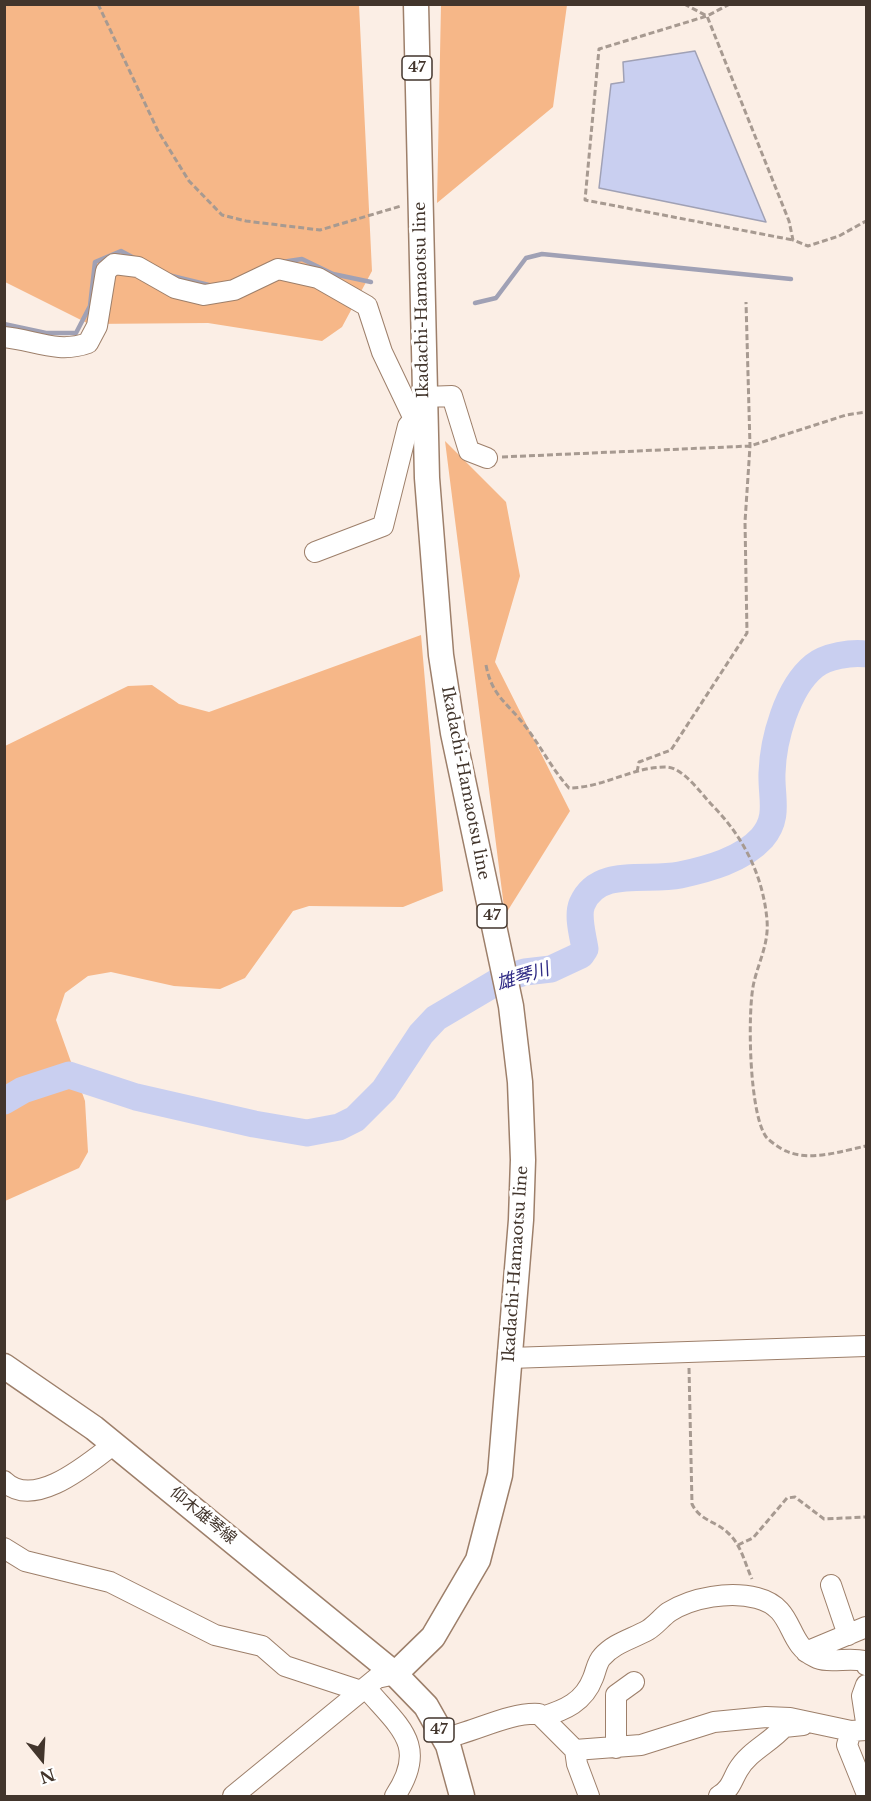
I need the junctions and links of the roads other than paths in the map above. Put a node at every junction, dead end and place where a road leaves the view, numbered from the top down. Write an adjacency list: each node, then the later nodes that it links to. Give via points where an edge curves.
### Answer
1 (416, 4): 3 (main road, Ikadachi-Hamaotsu line / 47)
2 (4, 337): 3 (street, via 27,339 50,348 74,348 88,343 97,326 106,271 114,264 138,267 176,288 204,295 234,290 278,269 318,278 367,306 382,352)
3 (421, 407): 4 (street, via 452,396 469,451); 5 (street, via 408,426 383,526); 7 (main road, Ikadachi-Hamaotsu line / 47, via 441,655 453,733 511,1006 520,1082 522,1200)
4 (487, 458)
5 (315, 552)
6 (867, 1346): 7 (street)
7 (510, 1358): 17 (main road, Ikadachi-Hamaotsu line / 47, via 500,1475 478,1560 433,1637)
8 (4, 1366): 9 (main road, 仰木雄琴線)
9 (114, 1444): 10 (street, via 54,1484 31,1491); 17 (main road, 仰木雄琴線)
10 (4, 1480)
11 (4, 1548): 20 (street, via 25,1561 110,1582 214,1635 262,1646 285,1666)
12 (831, 1585): 14 (street)
13 (867, 1628): 14 (street)
14 (848, 1635): 15 (street)
15 (806, 1652): 16 (street, via 820,1659 853,1658); 21 (street, via 792,1633 786,1615 765,1601 735,1594 689,1603 652,1628 613,1646 600,1659 588,1691 572,1706)
16 (867, 1665)
17 (395, 1674): 20 (street, via 377,1678); 24 (main road, 47, via 426,1706)
18 (634, 1682): 25 (street, via 616,1695)
19 (867, 1685): 23 (street)
20 (363, 1689): 28 (street); 29 (street, via 405,1734 412,1764)
21 (542, 1717): 24 (street, via 522,1713); 26 (street)
22 (814, 1724): 23 (street); 25 (street, via 766,1717 714,1722 642,1745); 32 (street, via 784,1727 756,1749)
23 (858, 1727): 27 (street, via 847,1745)
24 (444, 1738): 30 (main road, 47)
25 (616, 1748): 26 (street)
26 (575, 1750): 31 (street)
27 (867, 1792)
28 (233, 1797)
29 (395, 1797)
30 (462, 1797)
31 (589, 1797)
32 (719, 1797)

